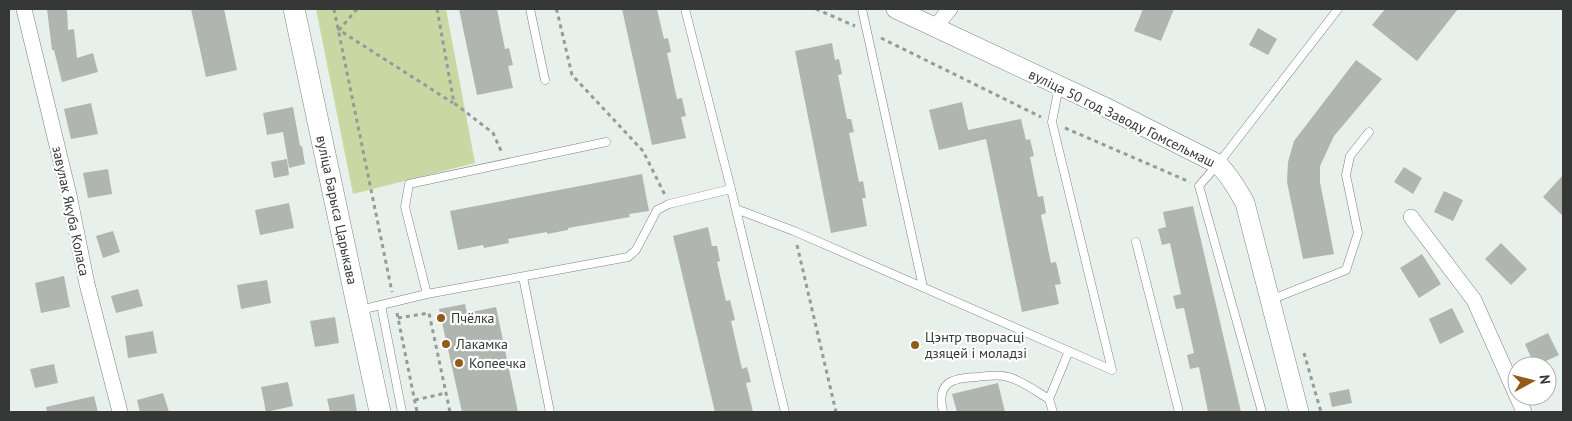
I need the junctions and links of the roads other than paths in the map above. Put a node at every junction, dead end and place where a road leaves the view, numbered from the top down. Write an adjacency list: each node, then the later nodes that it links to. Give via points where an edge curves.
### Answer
1 (24, 9): 27 (street, завулак Якуба Коласа)
2 (294, 9): 24 (main road, вуліца Барыса Царыкава)
3 (530, 9): 10 (lane)
4 (685, 9): 15 (lane)
5 (862, 9): 20 (lane)
6 (896, 9): 9 (street, вуліца 50 год Заводу Гомсельмаш)
7 (950, 9): 9 (street)
8 (1338, 9): 14 (lane)
9 (935, 27): 11 (street, вуліца 50 год Заводу Гомсельмаш)
10 (545, 80)
11 (1059, 86): 14 (street, вуліца 50 год Заводу Гомсельмаш); 25 (lane, via 1052,122 1112,370)
12 (1368, 132): 22 (lane, via 1350,156 1346,174 1358,233 1346,270)
13 (606, 142): 21 (lane, via 409,184 405,207)
14 (1218, 164): 22 (street, вуліца 50 год Заводу Гомсельмаш, via 1236,184 1245,203); 35 (lane, via 1199,186)
15 (731, 189): 16 (lane); 19 (lane, via 657,210 636,250 628,256)
16 (736, 209): 20 (lane); 31 (lane)
17 (1411, 217): 37 (street, via 1474,300)
18 (1136, 242): 34 (lane)
19 (523, 277): 21 (lane); 30 (lane)
20 (922, 287): 25 (lane)
21 (427, 294): 23 (lane)
22 (1270, 300): 36 (street, вуліца 50 год Заводу Гомсельмаш)
23 (381, 305): 24 (lane); 29 (lane)
24 (358, 310): 28 (main road, вуліца Барыса Царыкава)
25 (1070, 351): 26 (lane)
26 (1049, 399): 32 (lane, via 1010,377 960,378 949,382 942,391); 33 (lane)
27 (120, 412)
28 (380, 412)
29 (402, 412)
30 (550, 412)
31 (785, 412)
32 (943, 412)
33 (1053, 412)
34 (1178, 412)
35 (1262, 412)
36 (1299, 412)
37 (1524, 412)

